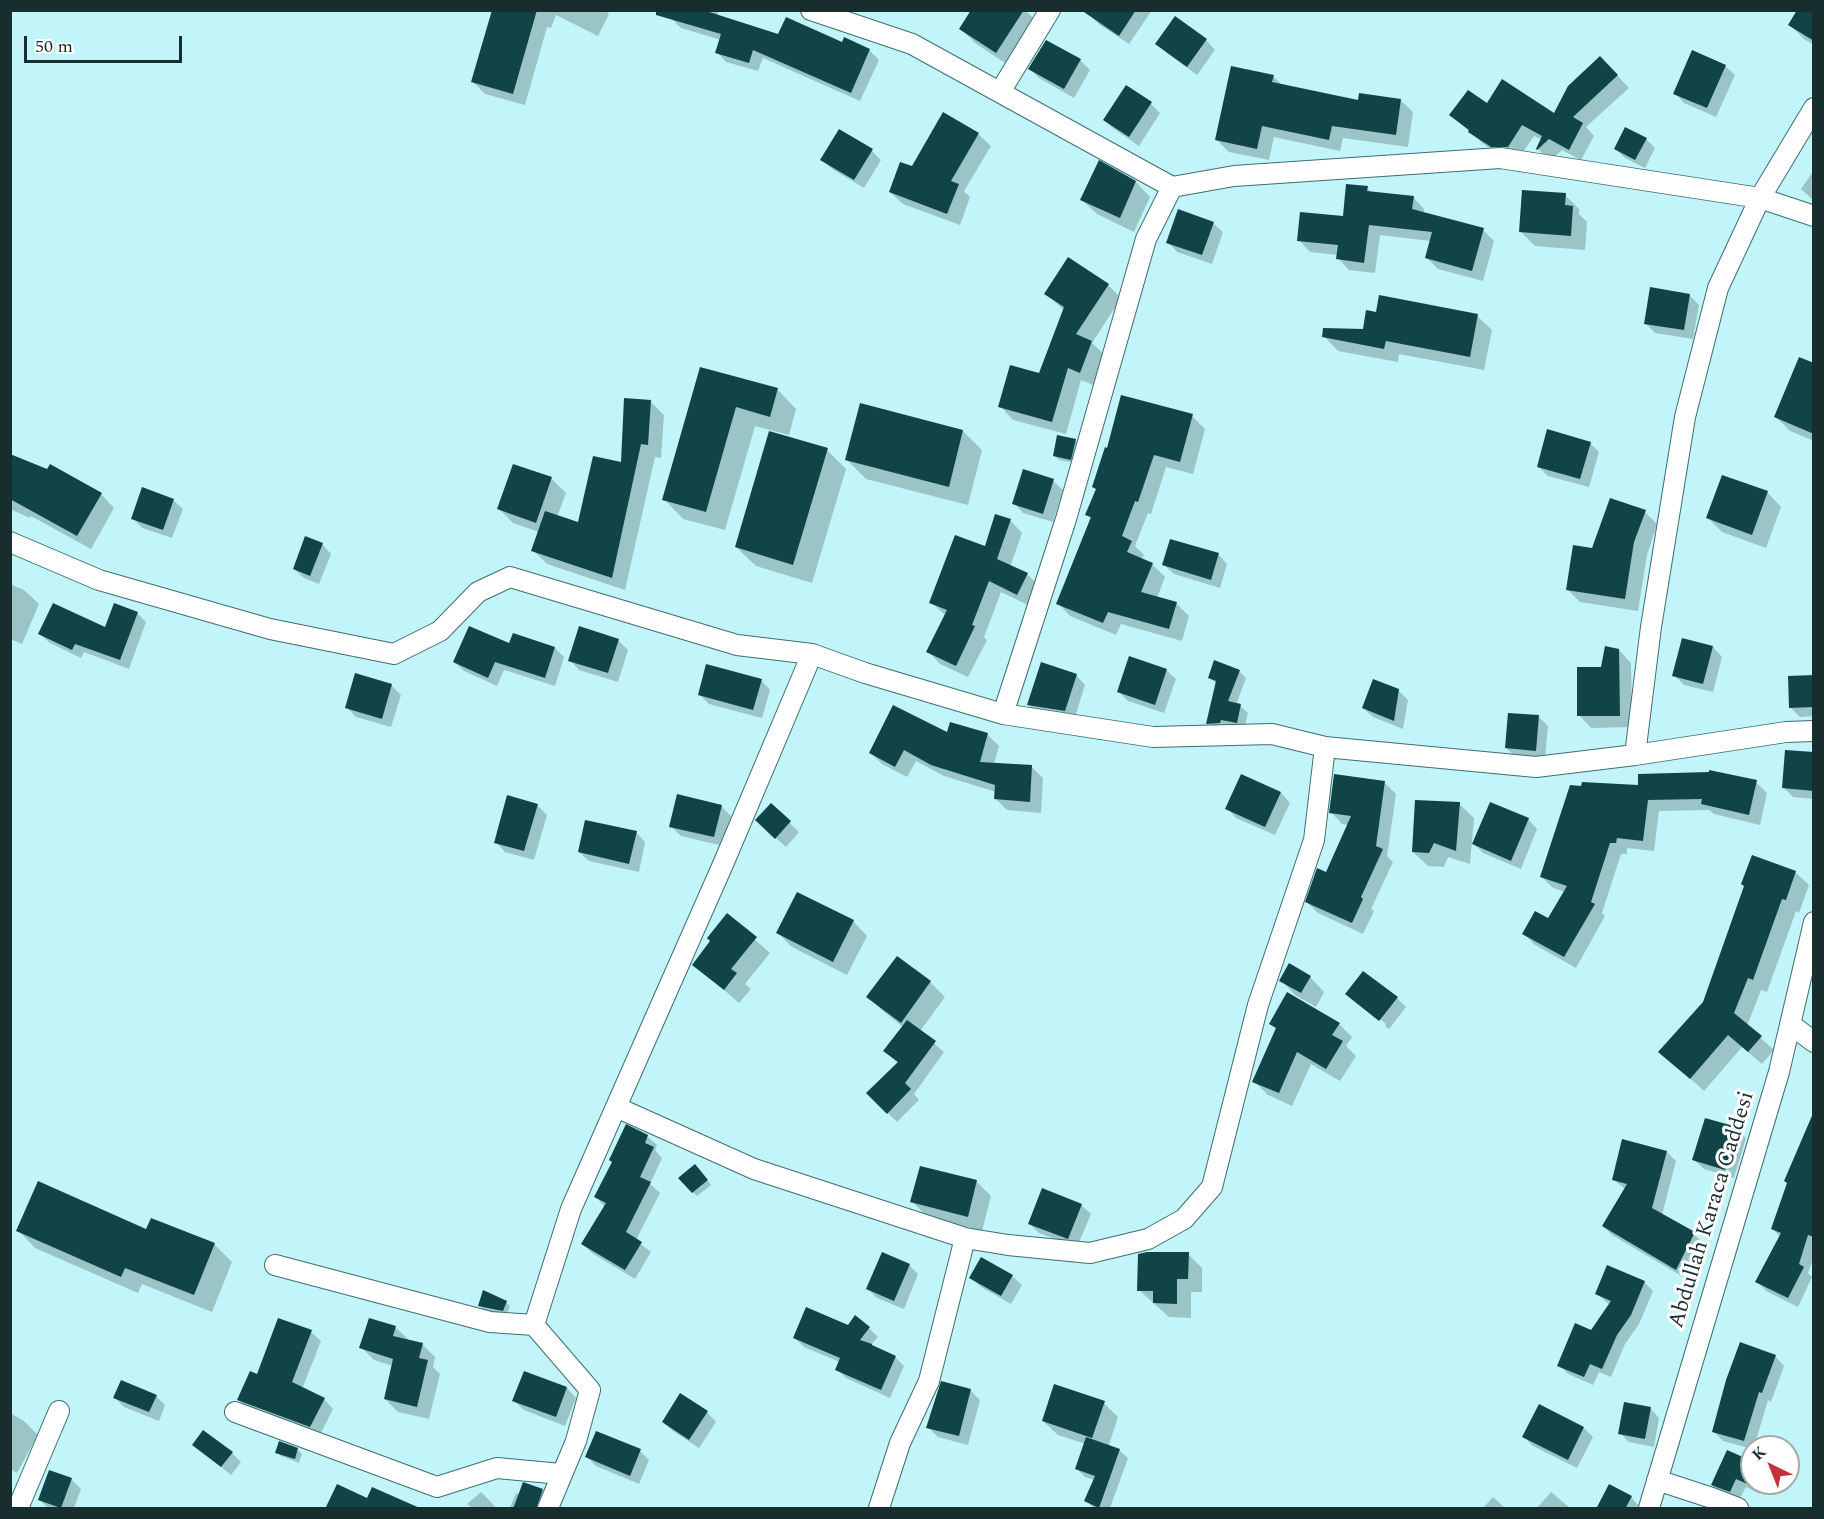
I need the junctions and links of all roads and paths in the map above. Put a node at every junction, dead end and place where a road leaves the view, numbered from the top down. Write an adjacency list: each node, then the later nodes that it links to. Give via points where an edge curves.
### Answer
1 (811, 10): 3 (street, via 912,44)
2 (1050, 10): 3 (street)
3 (1000, 92): 5 (street)
4 (1814, 108): 6 (street)
5 (1172, 187): 6 (street, via 1234,176 1500,158); 10 (street, via 1146,239 1066,519)
6 (1760, 198): 7 (street); 13 (street, via 1718,288 1685,417)
7 (1814, 216)
8 (10, 542): 9 (street, via 99,580 270,629 394,654 440,631 478,592 510,577 737,645)
9 (812, 654): 10 (street); 17 (street)
10 (1003, 714): 12 (street, via 1153,737 1272,734)
11 (1814, 731): 13 (street)
12 (1325, 747): 13 (street, via 1536,767); 18 (street, via 1314,840 1258,1005 1212,1187 1184,1219 1148,1239 1090,1253)
13 (1635, 756)
14 (1814, 922): 15 (street, Abdullah Karaca Caddesi)
15 (1790, 1024): 16 (street); 24 (street, Abdullah Karaca Caddesi)
16 (1814, 1042)
17 (616, 1107): 18 (street, via 754,1169); 20 (street, via 571,1209)
18 (965, 1238): 27 (street, via 929,1382 900,1443)
19 (275, 1265): 20 (street, via 490,1322)
20 (534, 1325): 23 (street, via 590,1390 576,1441)
21 (58, 1411): 25 (street)
22 (235, 1412): 23 (street, via 437,1487 497,1468)
23 (561, 1474): 26 (street)
24 (1657, 1480): 28 (street, Abdullah Karaca Caddesi); 29 (street)
25 (18, 1509)
26 (548, 1509)
27 (879, 1509)
28 (1649, 1509)
29 (1738, 1509)

